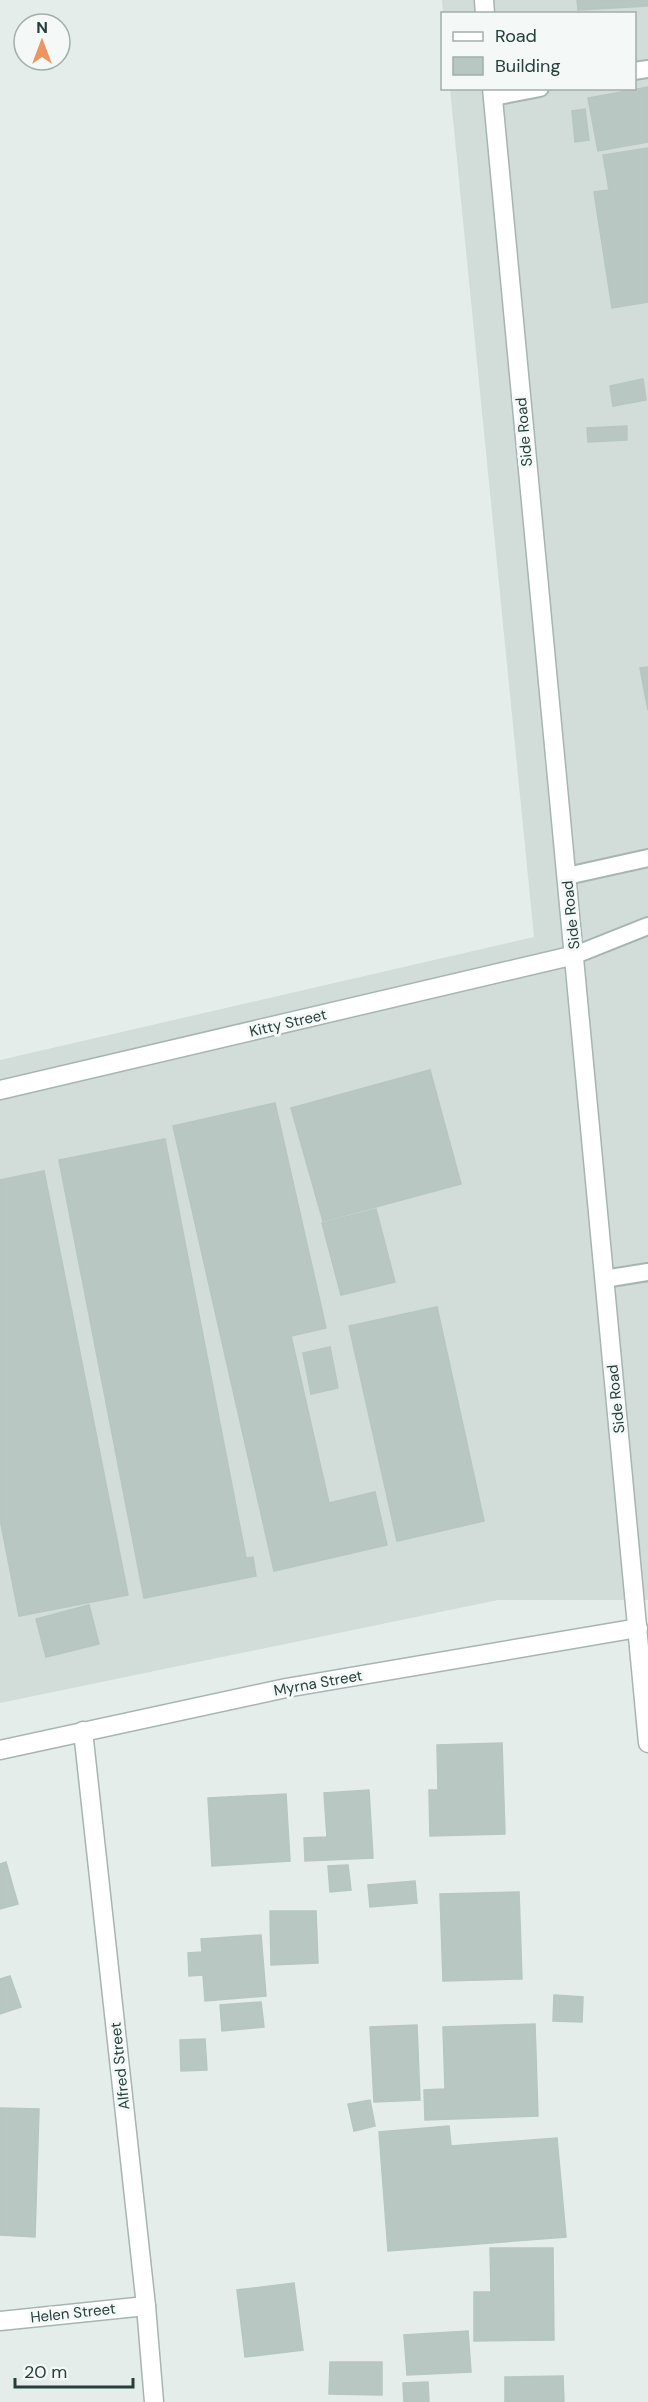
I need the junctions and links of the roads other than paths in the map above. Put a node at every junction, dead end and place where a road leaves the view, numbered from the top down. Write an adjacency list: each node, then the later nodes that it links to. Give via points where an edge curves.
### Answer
1 (521, 90): 2 (lane)
2 (492, 93): 4 (street, Side Road)
3 (648, 858): 4 (lane)
4 (567, 876): 6 (street, Side Road)
5 (648, 926): 6 (lane)
6 (575, 955): 7 (street, Kitty Street); 9 (street, Side Road)
7 (0, 1090)
8 (648, 1272): 9 (lane)
9 (604, 1279): 10 (street, Side Road)
10 (638, 1629): 11 (street, Myrna Street, via 286,1688); 12 (street, Side Road)
11 (83, 1731): 13 (street, Myrna Street); 14 (street, Alfred Street)
12 (648, 1743)
13 (0, 1750)
14 (146, 2306): 15 (street, Helen Street); 16 (street, Alfred Street)
15 (0, 2321)
16 (154, 2402)

